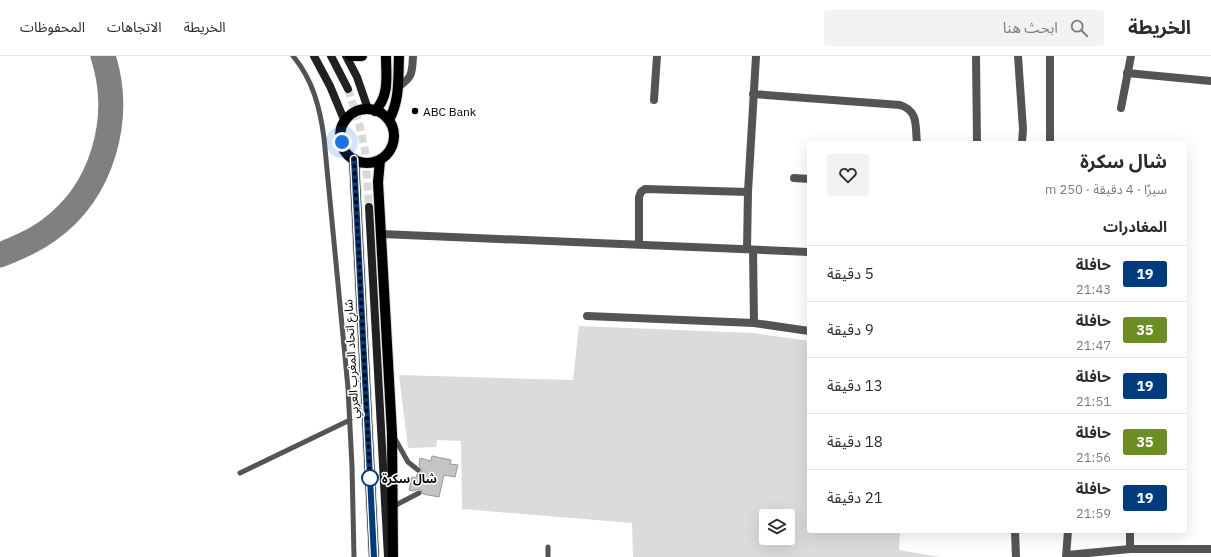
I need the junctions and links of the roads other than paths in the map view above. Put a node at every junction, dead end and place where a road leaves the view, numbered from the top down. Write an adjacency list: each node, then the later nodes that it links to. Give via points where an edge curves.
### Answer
1 (293, 56): 43 (lane, via 312,87 320,112)
2 (314, 56): 25 (street)
3 (331, 56): 19 (street)
4 (346, 56): 23 (street)
5 (350, 56): 6 (main road)
6 (362, 56)
7 (386, 56): 23 (main road, via 385,96 381,104)
8 (399, 56): 18 (main road)
9 (413, 56): 18 (street, via 410,78)
10 (657, 56): 21 (street)
11 (756, 56): 20 (street)
12 (976, 56): 27 (street)
13 (1018, 56): 28 (street)
14 (1050, 56): 29 (street)
15 (1131, 56): 16 (street)
16 (1127, 73): 17 (street); 22 (street)
17 (1211, 81)
18 (398, 87): 24 (main road, via 396,104)
19 (348, 90)
20 (753, 94): 26 (street, via 900,105 913,112); 34 (street)
21 (654, 100)
22 (1121, 108)
23 (372, 110): 24 (main road); 25 (main road, via 355,113)
24 (389, 120): 31 (main road, via 394,134 393,142 391,149)
25 (345, 122): 30 (main road, via 341,135 342,142 344,149)
26 (917, 141)
27 (977, 141)
28 (1022, 141)
29 (1050, 141)
30 (354, 159): 31 (main road, via 364,163); 57 (main road, شارع اتحاد المغرب العربي)
31 (380, 160): 36 (main road, via 378,182)
32 (794, 178): 33 (street)
33 (807, 179)
34 (748, 192): 37 (street, via 645,189 639,197); 38 (street)
35 (369, 207): 58 (street)
36 (382, 234): 37 (street); 44 (main road)
37 (639, 244): 38 (street)
38 (750, 250): 39 (street); 41 (street)
39 (807, 252)
40 (587, 316): 41 (street)
41 (754, 323): 42 (street)
42 (807, 330)
43 (350, 420): 46 (lane); 56 (lane)
44 (392, 434): 45 (lane, via 408,462); 48 (main road)
45 (418, 470)
46 (240, 473)
47 (419, 493): 48 (lane)
48 (394, 506): 59 (main road)
49 (1015, 533): 61 (street)
50 (1068, 533): 55 (street)
51 (1130, 533): 53 (street)
52 (548, 547): 60 (lane)
53 (1130, 549): 54 (street); 55 (street)
54 (1211, 549)
55 (1067, 556)
56 (354, 557)
57 (374, 557)
58 (388, 557)
59 (393, 557)
60 (548, 557)
61 (1016, 557)

